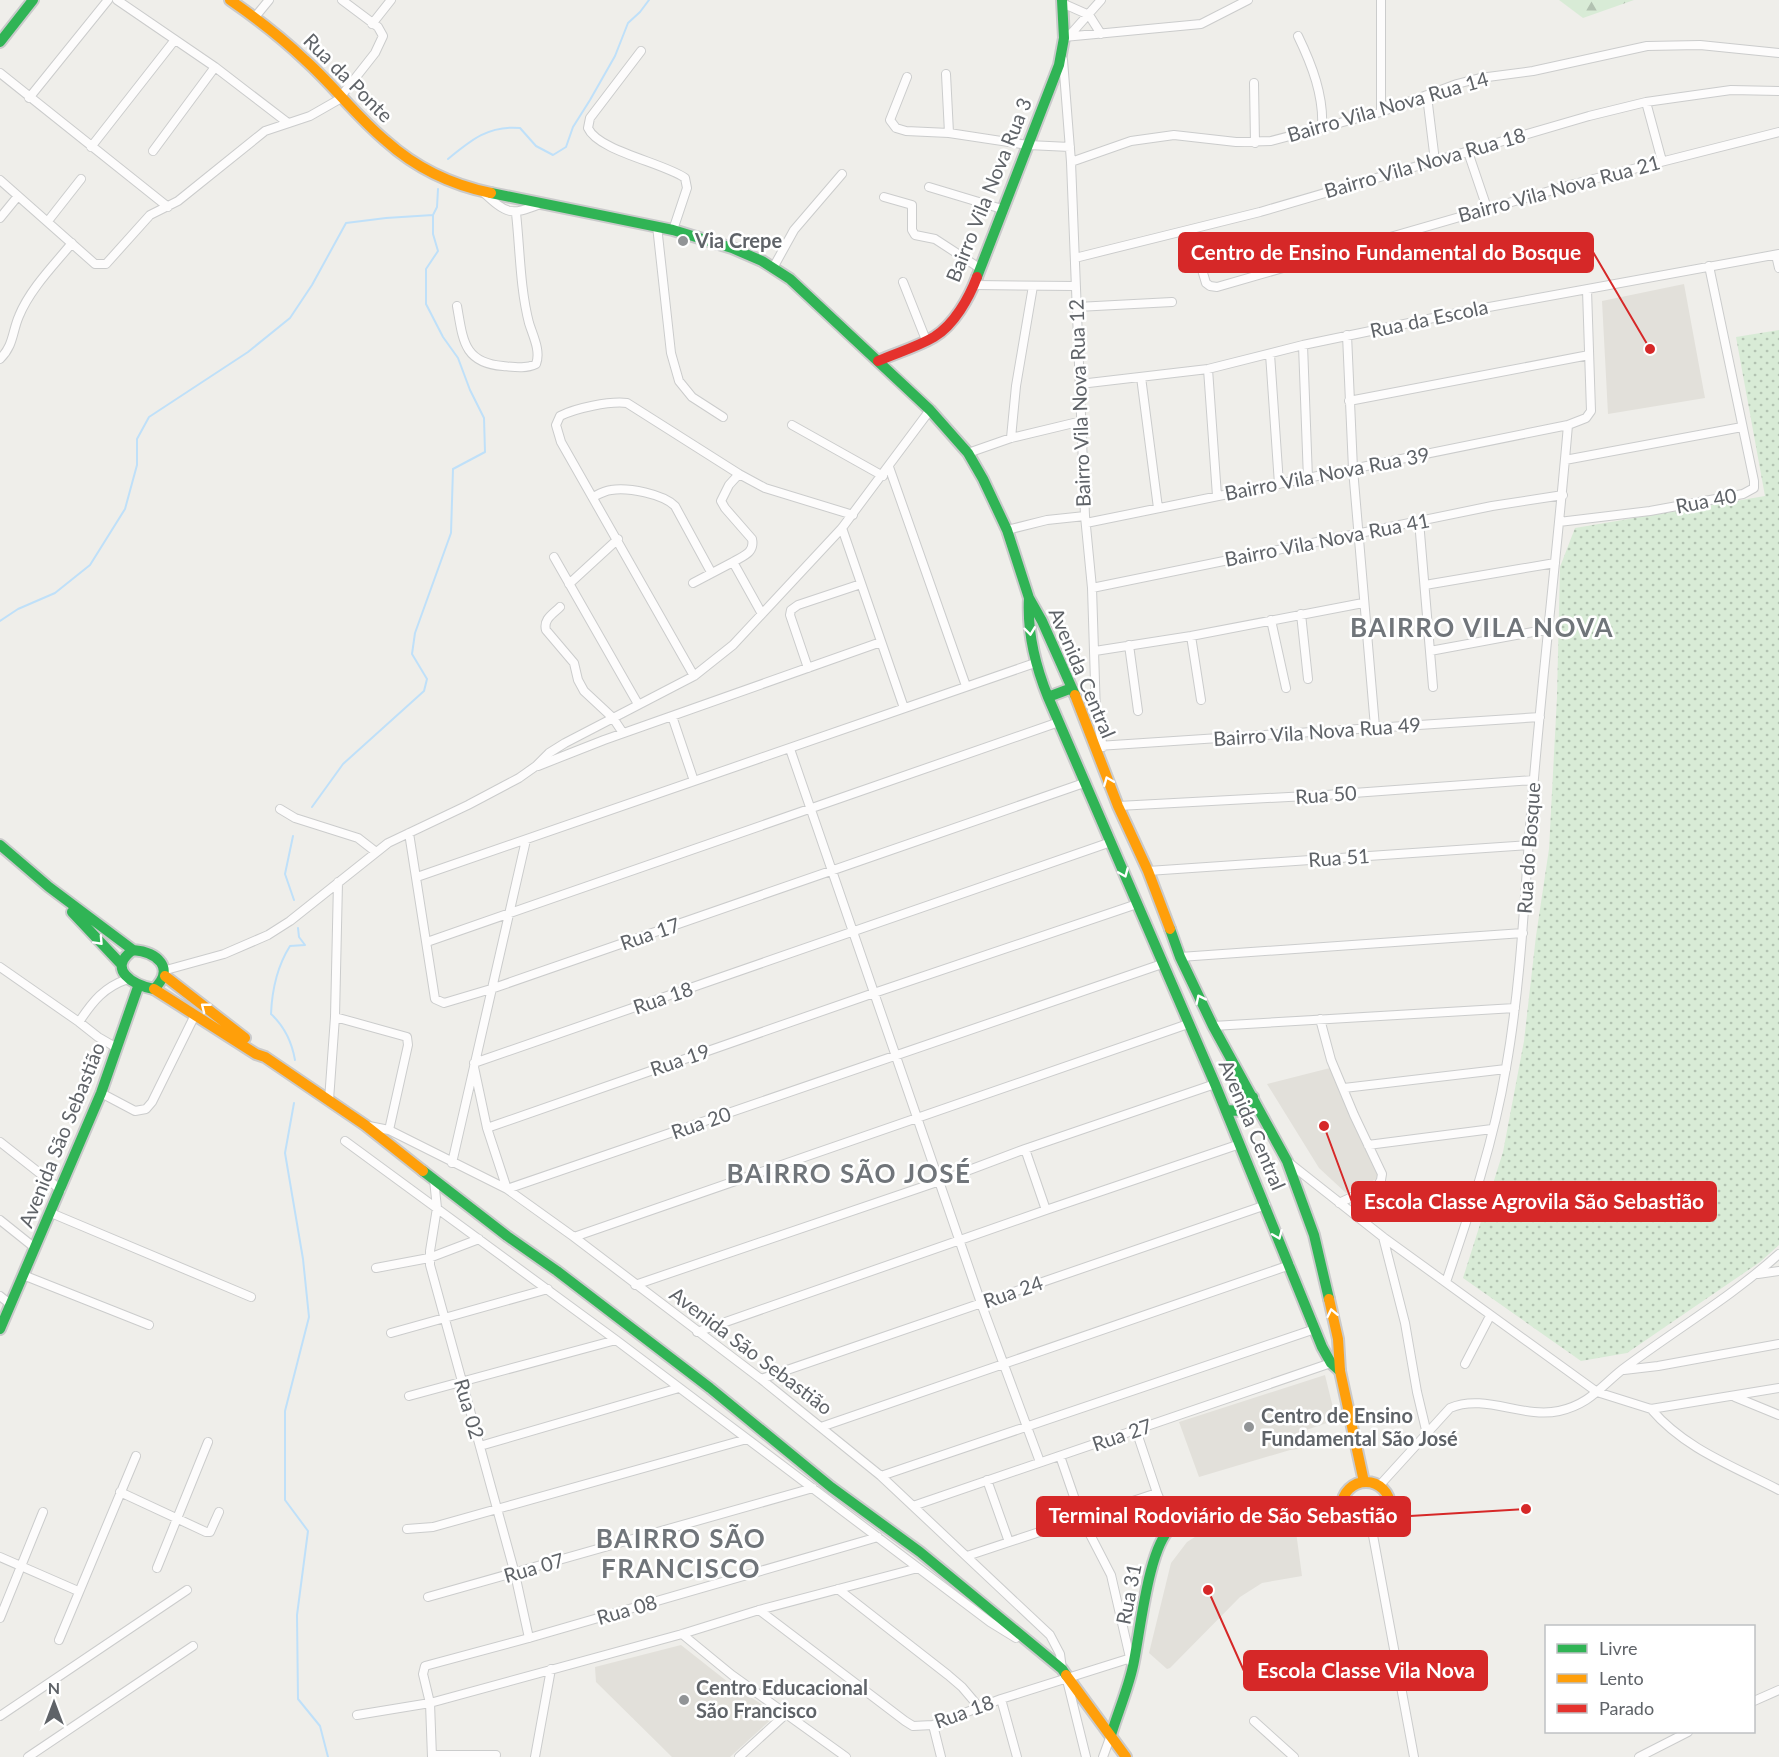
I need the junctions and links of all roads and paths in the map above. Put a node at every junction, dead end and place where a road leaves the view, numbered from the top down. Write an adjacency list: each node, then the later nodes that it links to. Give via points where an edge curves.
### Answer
1 (33, 0): 15 (street)
2 (108, 0): 31 (street)
3 (117, 0): 19 (street)
4 (230, 0): 13 (street, Rua da Ponte)
5 (269, 0): 13 (street)
6 (342, 0): 14 (street)
7 (391, 0): 14 (street)
8 (1101, 0): 12 (street)
9 (1248, 0): 16 (street, via 1201,24)
10 (1381, 0): 33 (street)
11 (1062, 2): 12 (street); 17 (street)
12 (1089, 15): 16 (street); 17 (street)
13 (255, 17): 29 (street, Rua da Ponte)
14 (372, 24): 29 (street, via 380,29 382,41)
15 (2, 33)
16 (1101, 34): 17 (street)
17 (1066, 36): 22 (street)
18 (1298, 36): 35 (street, via 1322,99)
19 (174, 41): 23 (street); 40 (street)
20 (641, 51): 62 (street, via 587,124 598,139 686,178 687,189)
21 (1779, 53): 30 (street, Bairro Vila Nova Rua 14, via 1700,45 1647,46 1533,71 1480,78)
22 (1063, 58): 39 (street, Bairro Vila Nova Rua 3); 41 (street, Bairro Vila Nova Rua 12)
23 (215, 67): 34 (street); 42 (street)
24 (0, 73): 31 (street)
25 (946, 74): 37 (street)
26 (908, 77): 37 (street, via 890,118 892,125 906,131)
27 (1254, 83): 38 (street)
28 (1779, 91): 32 (street, Bairro Vila Nova Rua 18, via 1731,90)
29 (342, 95): 34 (street, via 321,111); 51 (street, Rua da Ponte, via 385,141 417,165)
30 (1427, 96): 33 (street, Bairro Vila Nova Rua 14); 45 (street)
31 (29, 98): 40 (street)
32 (1646, 102): 43 (street, Bairro Vila Nova Rua 18); 44 (street)
33 (1381, 112): 35 (street, Bairro Vila Nova Rua 14)
34 (288, 123): 55 (street, via 266,130)
35 (1322, 128): 38 (street, Bairro Vila Nova Rua 14)
36 (1779, 132): 44 (street, Bairro Vila Nova Rua 21)
37 (949, 133): 39 (street)
38 (1255, 143): 46 (street, Bairro Vila Nova Rua 14, via 1164,136 1131,141)
39 (1028, 145): 41 (street); 57 (street, Bairro Vila Nova Rua 3)
40 (91, 147): 55 (street)
41 (1070, 147): 46 (street, Bairro Vila Nova Rua 12)
42 (153, 151)
43 (1468, 152): 45 (street, Bairro Vila Nova Rua 18); 56 (street)
44 (1662, 160): 56 (street, Bairro Vila Nova Rua 21)
45 (1435, 161): 63 (street, Bairro Vila Nova Rua 18)
46 (1071, 162): 66 (street, Bairro Vila Nova Rua 12)
47 (842, 174): 68 (street, via 794,230)
48 (81, 179): 60 (street)
49 (0, 180): 52 (street)
50 (929, 187): 57 (street)
51 (482, 191): 54 (street, Rua da Ponte); 58 (street, via 504,209)
52 (18, 196): 59 (street); 60 (street)
53 (884, 197): 70 (street, via 912,206 912,230 918,236 935,239)
54 (542, 203): 58 (street); 61 (street, Rua da Ponte)
55 (168, 207): 64 (street, via 141,222 106,264 95,264)
56 (1487, 208): 63 (street, Bairro Vila Nova Rua 21, via 1224,285 1210,286 1204,279)
57 (1002, 210): 70 (street, Bairro Vila Nova Rua 3)
58 (516, 213): 77 (street, via 525,296 538,352 536,364 488,364 472,355 464,343)
59 (0, 218)
60 (48, 221): 64 (street)
61 (657, 226): 62 (street, Rua da Ponte); 91 (street, via 676,373 686,392)
62 (673, 230): 68 (street, Rua da Ponte, via 732,249)
63 (1190, 230): 66 (street, Bairro Vila Nova Rua 18)
64 (72, 243): 84 (street, via 28,299 18,317 14,338)
65 (1778, 254): 67 (street, Rua da Escola); 69 (street)
66 (1075, 258): 74 (street, Bairro Vila Nova Rua 12)
67 (1709, 266): 75 (street, Rua da Escola); 95 (street)
68 (772, 268): 85 (street, Rua da Ponte, via 790,279)
69 (1779, 268)
70 (981, 269): 72 (street, Bairro Vila Nova Rua 3)
71 (903, 282): 80 (street)
72 (974, 285): 73 (street); 80 (street, Bairro Vila Nova Rua 3, via 946,327)
73 (1033, 286): 74 (street); 96 (street)
74 (1075, 286): 78 (street, Bairro Vila Nova Rua 12)
75 (1587, 290): 79 (street, Rua da Escola); 83 (street)
76 (1172, 302): 78 (street)
77 (457, 306)
78 (1077, 307): 88 (street, Bairro Vila Nova Rua 12)
79 (1347, 335): 81 (street, Rua da Escola); 89 (street)
80 (926, 340): 85 (street, Bairro Vila Nova Rua 3)
81 (1303, 345): 82 (street, Rua da Escola); 103 (street)
82 (1270, 354): 86 (street, Rua da Escola); 104 (street)
83 (1589, 355): 89 (street); 94 (street, via 1591,411 1586,418)
84 (0, 359)
85 (878, 361): 90 (street, Rua da Ponte)
86 (1208, 369): 87 (street, Rua da Escola); 106 (street)
87 (1141, 377): 88 (street, Rua da Escola); 108 (street)
88 (1080, 384): 92 (street, Bairro Vila Nova Rua 12)
89 (1349, 401): 100 (street)
90 (930, 410): 97 (street); 99 (street)
91 (723, 417)
92 (1082, 421): 96 (street); 110 (street, Bairro Vila Nova Rua 12)
93 (792, 425): 102 (street)
94 (1568, 425): 98 (street, Rua do Bosque); 100 (street, Bairro Vila Nova Rua 39)
95 (1742, 427): 98 (street); 112 (street, Rua 40, via 1754,481 1750,492 1650,511)
96 (1011, 438): 97 (street)
97 (968, 453): 114 (street)
98 (1565, 460): 105 (street, Rua do Bosque)
99 (889, 467): 102 (street); 142 (street)
100 (1353, 469): 103 (street, Bairro Vila Nova Rua 39); 115 (street)
101 (739, 474): 107 (street, via 627,403 615,402 560,416 556,425); 109 (street, via 789,497); 118 (street, via 721,501 750,535 753,545 748,554)
102 (882, 476): 109 (street)
103 (1308, 479): 104 (street, Bairro Vila Nova Rua 39)
104 (1279, 484): 106 (street, Bairro Vila Nova Rua 39)
105 (1563, 495): 111 (street, Bairro Vila Nova Rua 41); 112 (street, Rua do Bosque)
106 (1217, 496): 108 (street, Bairro Vila Nova Rua 39)
107 (593, 497): 116 (street); 120 (street, via 617,489 669,500)
108 (1158, 508): 110 (street, Bairro Vila Nova Rua 39)
109 (853, 515): 113 (street)
110 (1085, 519): 114 (street, Bairro Vila Nova Rua 39, via 1047,520); 125 (street, Bairro Vila Nova Rua 12)
111 (1419, 521): 115 (street, Bairro Vila Nova Rua 41); 124 (street)
112 (1559, 522): 119 (street, Rua do Bosque)
113 (842, 528): 123 (street); 129 (street)
114 (1007, 530): 126 (street)
115 (1358, 533): 125 (street, Bairro Vila Nova Rua 41); 127 (street)
116 (618, 539): 122 (street); 140 (street)
117 (554, 557): 122 (street)
118 (733, 562): 120 (street); 129 (street)
119 (1555, 563): 124 (street); 132 (street, Rua do Bosque)
120 (711, 572): 121 (street)
121 (693, 583)
122 (569, 584): 148 (street)
123 (861, 584): 134 (street); 139 (street, via 790,610)
124 (1425, 585): 137 (street)
125 (1092, 588): 136 (street, Bairro Vila Nova Rua 12)
126 (1029, 598): 138 (street, Avenida Central, one-way to 138); 144 (street, Avenida Central)
127 (1363, 603): 130 (street); 155 (street)
128 (560, 607): 153 (street, via 544,624 546,630 574,663 584,691)
129 (762, 614): 140 (street, via 733,645)
130 (1301, 614): 131 (street); 141 (street)
131 (1271, 620): 133 (street); 145 (street)
132 (1549, 629): 137 (street); 152 (street, Rua do Bosque)
133 (1191, 636): 135 (street); 147 (street)
134 (881, 642): 139 (street); 149 (street)
135 (1129, 645): 136 (street); 150 (street)
136 (1095, 651): 157 (street, Bairro Vila Nova Rua 12)
137 (1430, 651): 143 (street)
138 (1035, 663): 142 (street); 146 (street, Avenida Central)
139 (808, 668): 151 (street)
140 (694, 676): 148 (street)
141 (1308, 679)
142 (966, 686): 149 (street)
143 (1433, 687)
144 (1072, 688): 146 (street); 157 (street, Avenida Central)
145 (1286, 688)
146 (1048, 697): 154 (street, Avenida Central)
147 (1201, 700)
148 (638, 704): 153 (street)
149 (904, 708): 158 (street)
150 (1138, 711)
151 (672, 716): 156 (street); 161 (street)
152 (1540, 717): 155 (street, Bairro Vila Nova Rua 49); 160 (street, Rua do Bosque)
153 (613, 718): 156 (street); 159 (street, via 549,753)
154 (1059, 722): 162 (street, Avenida Central); 164 (street)
155 (1375, 727): 157 (street, Bairro Vila Nova Rua 49)
156 (623, 733): 159 (street)
157 (1098, 746): 163 (street, Avenida Central, one-way to 157)
158 (790, 749): 161 (street); 164 (street)
159 (536, 766): 166 (street)
160 (1533, 780): 163 (street, Rua 50); 170 (street, Rua do Bosque)
161 (694, 781): 167 (street)
162 (1084, 783): 168 (street, Avenida Central); 172 (street, Rua 17)
163 (1118, 806): 173 (street, Avenida Central)
164 (810, 807): 172 (street); 178 (street)
165 (280, 809): 171 (street, via 295,818 358,838)
166 (409, 833): 171 (street); 174 (street)
167 (526, 840): 174 (street); 178 (street)
168 (1111, 842): 177 (street, Avenida Central, one-way to 177); 179 (street, Rua 18)
169 (0, 845): 176 (street, Avenida São Sebastião)
170 (1530, 845): 173 (street, Rua 51); 180 (street, Rua do Bosque)
171 (376, 852): 175 (street)
172 (832, 870): 179 (street); 191 (street, Rua 17)
173 (1148, 871): 183 (street, Avenida Central)
174 (417, 878): 181 (street)
175 (338, 882): 187 (street, via 268,935); 195 (street)
176 (49, 887): 182 (street, Avenida São Sebastião); 184 (street, Avenida São Sebastião, one-way to 184)
177 (1137, 904): 185 (street, Avenida Central); 192 (street, Rua 19)
178 (508, 913): 181 (street); 191 (street)
179 (853, 933): 192 (street); 203 (street, Rua 18)
180 (1522, 933): 183 (street); 193 (street, Rua do Bosque)
181 (427, 942): 191 (street, Rua 17, via 437,1001 450,1002)
182 (133, 950): 184 (street, via 123,957); 187 (street, Avenida São Sebastião, via 150,954 162,963)
183 (1180, 957): 199 (street, Avenida Central, one-way to 183)
184 (121, 964): 188 (street, Avenida São Sebastião)
185 (1162, 964): 198 (street, Avenida Central); 201 (street, Rua 20)
186 (0, 967): 197 (street)
187 (165, 973): 190 (street); 202 (street, Avenida São Sebastião, one-way to 187)
188 (128, 979): 189 (street, Avenida São Sebastião); 197 (street, via 100,994)
189 (138, 987): 190 (street, Avenida São Sebastião); 200 (street, Avenida São Sebastião)
190 (154, 989): 194 (street, Avenida São Sebastião)
191 (491, 989): 203 (street)
192 (874, 993): 201 (street); 215 (street, Rua 19)
193 (1515, 1008): 196 (street); 204 (street, Rua do Bosque)
194 (195, 1015): 202 (street, Avenida São Sebastião); 207 (street, via 146,1109 135,1111)
195 (335, 1017): 209 (street); 217 (street, via 407,1037)
196 (1320, 1019): 199 (street); 206 (street, via 1331,1060)
197 (79, 1022): 200 (street)
198 (1188, 1024): 205 (street, Avenida Central); 212 (street)
199 (1213, 1026): 208 (street, Avenida Central)
200 (117, 1048): 207 (street, Avenida São Sebastião)
201 (895, 1056): 212 (street); 230 (street, Rua 20)
202 (266, 1057): 209 (street, Avenida São Sebastião)
203 (474, 1063): 215 (street); 224 (street)
204 (1506, 1069): 206 (street); 216 (street, Rua do Bosque)
205 (1215, 1084): 210 (street, Avenida Central); 222 (street)
206 (1344, 1088): 221 (street)
207 (101, 1093): 229 (street, Avenida São Sebastião)
208 (1253, 1097): 210 (street, via 1240,1112); 211 (street, Avenida Central)
209 (329, 1100): 213 (street, Avenida São Sebastião)
210 (1226, 1110): 214 (street, Avenida Central)
211 (1261, 1112): 214 (street, via 1244,1114); 223 (street, Avenida Central)
212 (917, 1119): 227 (street); 237 (street)
213 (365, 1125): 217 (street, Avenida São Sebastião); 226 (street, Avenida São Sebastião)
214 (1232, 1125): 220 (street, Avenida Central)
215 (487, 1128): 230 (street)
216 (1492, 1129): 221 (street); 249 (street, Rua do Bosque, via 1481,1177)
217 (389, 1130): 224 (street, Avenida São Sebastião)
218 (345, 1141): 233 (street)
219 (0, 1142): 229 (street)
220 (1240, 1144): 232 (street, Avenida Central); 234 (street)
221 (1368, 1145): 231 (street, via 1381,1180)
222 (1025, 1149): 227 (street); 234 (street)
223 (1287, 1161): 225 (street, Avenida Central); 228 (street)
224 (452, 1163): 230 (street, Avenida São Sebastião)
225 (1293, 1174): 228 (street); 269 (street, Avenida Central, one-way to 225, via 1338,1339 1323,1270)
226 (433, 1178): 233 (street, Rua 02); 322 (street, Avenida São Sebastião, via 710,1388 831,1487 920,1552)
227 (940, 1181): 240 (street); 250 (street)
228 (1315, 1184): 231 (street)
229 (61, 1190): 235 (street, Avenida São Sebastião)
230 (507, 1190): 237 (street, Avenida São Sebastião)
231 (1339, 1203): 238 (street)
232 (1266, 1204): 244 (street, Avenida Central, one-way to 244); 254 (street, Rua 24)
233 (436, 1208): 239 (street); 243 (street, Rua 02)
234 (1046, 1210): 240 (street)
235 (51, 1213): 241 (street, Avenida São Sebastião); 253 (street)
236 (0, 1220): 241 (street)
237 (574, 1237): 250 (street, Avenida São Sebastião)
238 (1383, 1237): 249 (street); 282 (street)
239 (479, 1239): 243 (street); 251 (street)
240 (961, 1240): 254 (street); 261 (street)
241 (35, 1248): 248 (street, Avenida São Sebastião)
242 (1779, 1254): 247 (street)
243 (429, 1258): 245 (street); 257 (street, Rua 02)
244 (1290, 1265): 260 (street, Avenida Central); 267 (street)
245 (376, 1268)
246 (1779, 1271): 247 (street)
247 (1757, 1274): 268 (street)
248 (23, 1275): 255 (street, Avenida São Sebastião); 258 (street)
249 (1446, 1282): 256 (street)
250 (635, 1285): 261 (street, Avenida São Sebastião)
251 (548, 1289): 257 (street); 263 (street)
252 (0, 1296): 255 (street)
253 (251, 1297)
254 (981, 1303): 267 (street); 270 (street, Rua 24)
255 (10, 1304): 259 (street, Avenida São Sebastião)
256 (1490, 1316): 266 (street); 274 (street)
257 (444, 1319): 262 (street); 271 (street, Rua 02)
258 (149, 1325)
259 (0, 1329)
260 (1315, 1329): 265 (street, Avenida Central); 279 (street)
261 (697, 1332): 270 (street, Avenida São Sebastião)
262 (391, 1333)
263 (616, 1340): 271 (street); 272 (street)
264 (1779, 1344): 268 (street)
265 (1331, 1363): 269 (street, Avenida Central); 281 (street, Rua 27)
266 (1465, 1364)
267 (1003, 1365): 279 (street); 280 (street)
268 (1622, 1370): 274 (street)
269 (1340, 1371): 291 (street, Avenida Central)
270 (761, 1379): 280 (street, Avenida São Sebastião)
271 (462, 1381): 275 (street); 285 (street, Rua 02)
272 (679, 1388): 283 (street); 285 (street)
273 (1779, 1388): 276 (street)
274 (1598, 1392): 277 (street); 282 (street, via 1584,1403 1549,1413 1483,1404 1460,1405 1445,1413)
275 (409, 1396)
276 (1734, 1396): 277 (street); 278 (street)
277 (1651, 1409): 294 (street, via 1691,1446)
278 (1779, 1415)
279 (1026, 1426): 288 (street); 289 (street)
280 (821, 1427): 289 (street, Avenida São Sebastião)
281 (1136, 1430): 287 (street, Rua 27); 296 (street)
282 (1427, 1434): 292 (street)
283 (747, 1439): 293 (street); 299 (street)
284 (208, 1442): 303 (street)
285 (480, 1446): 299 (street, Rua 02)
286 (136, 1456): 295 (street)
287 (1060, 1456): 288 (street, Rua 27); 302 (street)
288 (1040, 1462): 290 (street, Rua 27)
289 (881, 1476): 298 (street, Avenida São Sebastião)
290 (987, 1480): 298 (street, Rua 27); 308 (street)
291 (1364, 1482): 292 (street); 297 (street, via 1349,1488)
292 (1379, 1486): 306 (street, via 1389,1497 1389,1514 1383,1524)
293 (813, 1488): 307 (street); 314 (street, Rua 07)
294 (1779, 1490)
295 (120, 1492): 303 (street); 317 (street)
296 (1157, 1493): 302 (street); 304 (street)
297 (1341, 1503): 304 (street, via 1289,1504 1207,1514); 306 (street, via 1350,1525)
298 (913, 1506): 309 (street, Avenida São Sebastião)
299 (497, 1509): 305 (street, via 433,1527); 314 (street, Rua 02)
300 (43, 1512): 311 (street)
301 (219, 1512): 303 (street, via 210,1532)
302 (1081, 1517): 308 (street); 326 (street, via 1111,1575)
303 (178, 1518): 312 (street)
304 (1171, 1527): 326 (street, Rua 31, via 1157,1547)
305 (407, 1529)
306 (1372, 1530): 353 (street)
307 (878, 1537): 313 (street); 323 (street, Rua 08)
308 (1009, 1542): 309 (street)
309 (967, 1556): 328 (street, Avenida São Sebastião, via 1050,1635)
310 (0, 1557): 311 (street)
311 (21, 1567): 317 (street); 320 (street)
312 (157, 1568)
313 (918, 1568): 315 (street); 322 (street, via 1006,1633)
314 (514, 1574): 318 (street, Rua 07); 323 (street, Rua 02)
315 (838, 1589): 319 (street); 333 (street, via 948,1675)
316 (187, 1590): 336 (street)
317 (78, 1591): 324 (street)
318 (428, 1597)
319 (759, 1610): 321 (street); 338 (street, Rua 18, via 904,1721 913,1726)
320 (0, 1618)
321 (682, 1634): 327 (street); 334 (street)
322 (1021, 1637): 328 (street, Avenida São Sebastião)
323 (529, 1638): 332 (street, Rua 08, via 425,1666 422,1671)
324 (59, 1640)
325 (193, 1646): 343 (street)
326 (1131, 1664): 328 (street, Rua 18); 340 (street, Rua 31)
327 (551, 1669): 332 (street); 344 (street)
328 (1066, 1675): 330 (street, Rua 18); 340 (street, Avenida São Sebastião); 349 (street)
329 (1779, 1690): 331 (street)
330 (1001, 1699): 333 (street, Rua 18); 348 (street)
331 (1755, 1701)
332 (430, 1703): 335 (street); 342 (street)
333 (979, 1707): 338 (street, Rua 18)
334 (787, 1713): 345 (street); 346 (street)
335 (357, 1715)
336 (0, 1716)
337 (1254, 1721): 352 (street)
338 (933, 1725): 347 (street)
339 (1684, 1733): 354 (street)
340 (1111, 1735): 350 (street); 351 (street, Avenida São Sebastião)
341 (496, 1755): 342 (street)
342 (432, 1756)
343 (28, 1757)
344 (535, 1757)
345 (739, 1757)
346 (846, 1757)
347 (941, 1757)
348 (1017, 1757)
349 (1086, 1757)
350 (1103, 1757)
351 (1126, 1757)
352 (1294, 1757)
353 (1414, 1757)
354 (1639, 1757)

